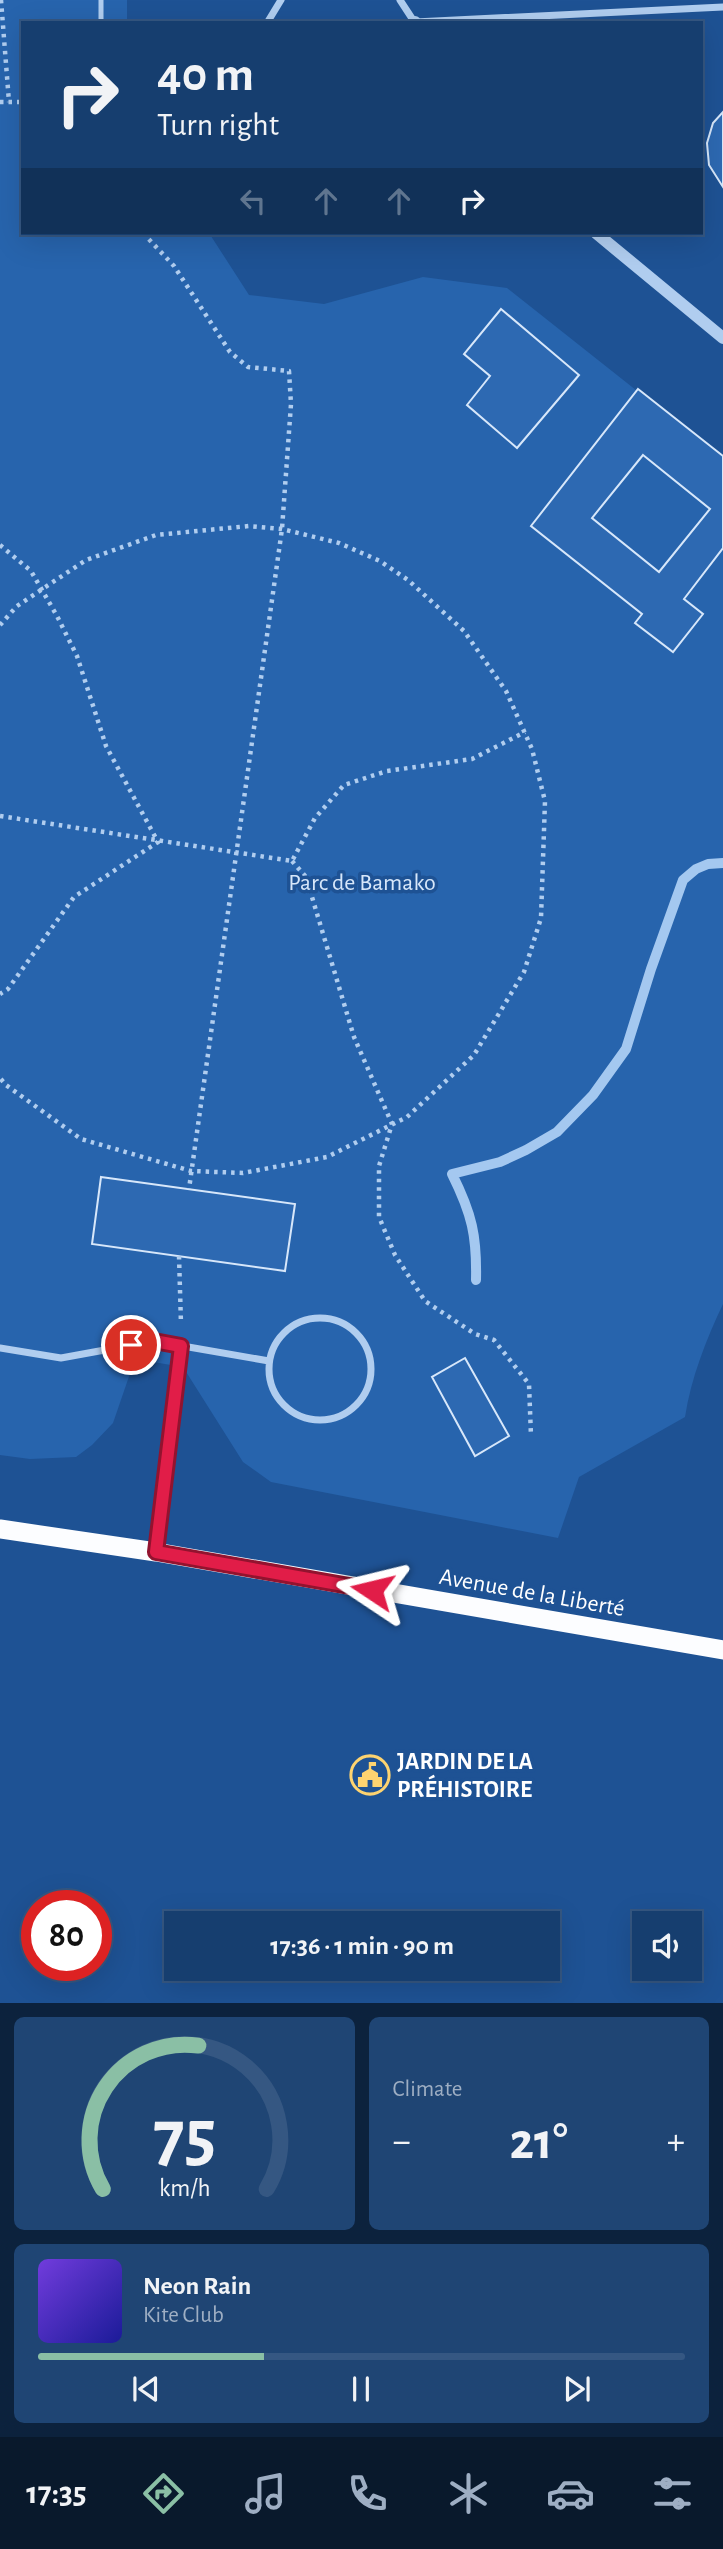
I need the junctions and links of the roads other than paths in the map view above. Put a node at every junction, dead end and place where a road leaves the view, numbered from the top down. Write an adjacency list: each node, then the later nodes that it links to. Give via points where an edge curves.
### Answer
1 (101, 0): 5 (lane)
2 (281, 0): 6 (street)
3 (400, 0): 7 (street)
4 (723, 7): 8 (street)
5 (101, 21)
6 (268, 21)
7 (414, 21)
8 (436, 21)
9 (598, 235): 10 (street)
10 (723, 338)
11 (181, 1346): 12 (street, via 154,1341 61,1358); 13 (street); 15 (street)
12 (0, 1348)
13 (269, 1361): 13 (street, via 276,1397 297,1416 321,1421 346,1413 363,1396 370,1380 367,1349 357,1334 331,1319 303,1320 288,1330 275,1344)
14 (0, 1529): 15 (highway, Avenue de la Liberté)
15 (156, 1552): 16 (highway, Avenue de la Liberté)
16 (723, 1650)

